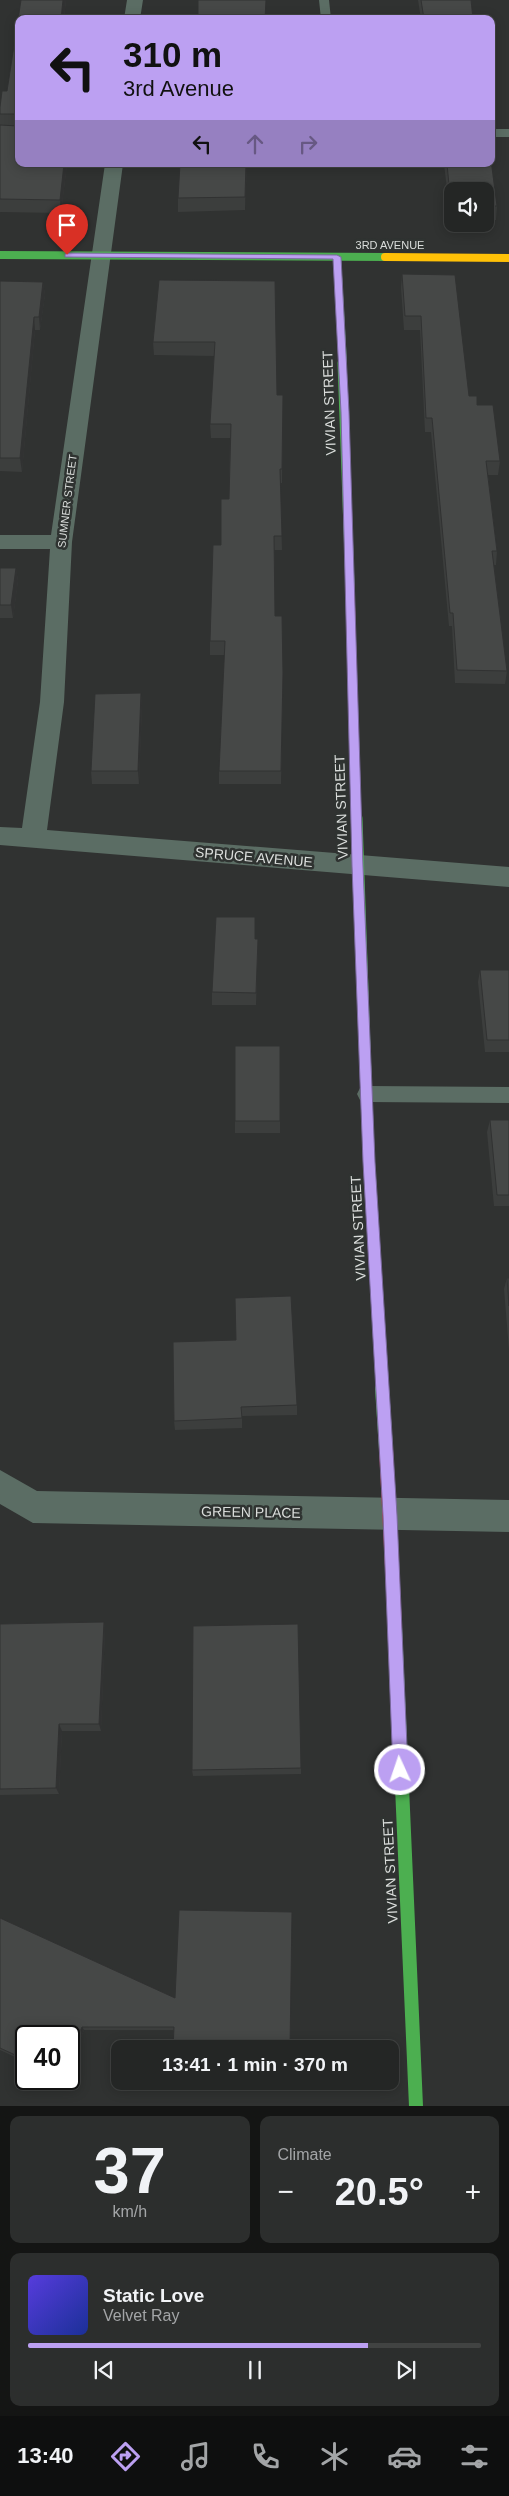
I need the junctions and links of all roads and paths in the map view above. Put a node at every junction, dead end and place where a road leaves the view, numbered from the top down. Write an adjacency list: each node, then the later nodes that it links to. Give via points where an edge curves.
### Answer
1 (134, 0): 3 (street)
2 (324, 0): 4 (lane)
3 (132, 15)
4 (326, 15)
5 (495, 133): 6 (lane)
6 (509, 133)
7 (114, 167): 9 (street, SUMNER STREET)
8 (0, 255): 9 (street, 3RD AVENUE)
9 (101, 256): 10 (street, 3RD AVENUE); 13 (street, SUMNER STREET)
10 (337, 257): 11 (street, 3RD AVENUE); 16 (street, VIVIAN STREET, via 346,422)
11 (509, 258)
12 (0, 542): 13 (street)
13 (61, 542): 15 (street, SUMNER STREET, via 52,702)
14 (0, 836): 15 (street, SPRUCE AVENUE)
15 (33, 838): 16 (street, SPRUCE AVENUE)
16 (358, 866): 17 (street, SPRUCE AVENUE); 18 (street, VIVIAN STREET)
17 (509, 877)
18 (367, 1094): 19 (lane); 21 (street, VIVIAN STREET)
19 (509, 1095)
20 (0, 1486): 21 (street, GREEN PLACE, via 33,1507)
21 (390, 1515): 22 (street, GREEN PLACE); 23 (street, VIVIAN STREET)
22 (509, 1516)
23 (416, 2106)

